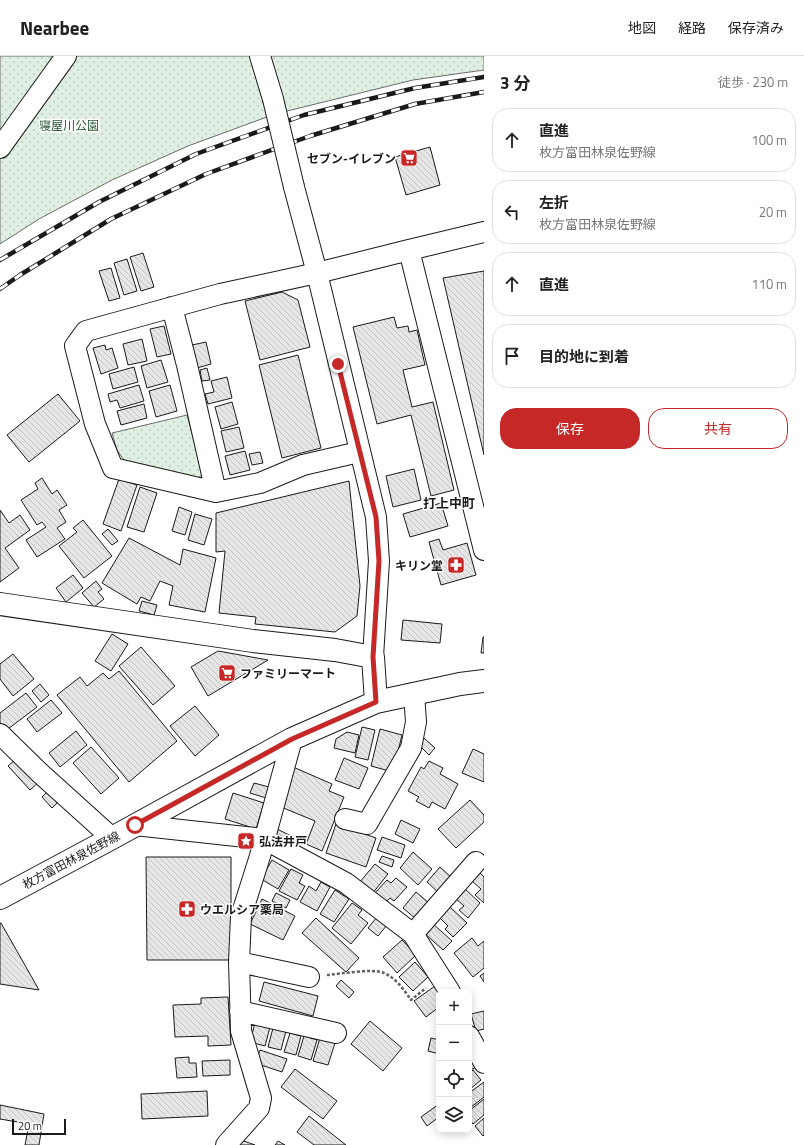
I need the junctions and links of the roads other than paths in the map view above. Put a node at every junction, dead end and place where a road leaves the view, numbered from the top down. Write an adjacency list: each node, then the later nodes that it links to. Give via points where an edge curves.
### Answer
1 (66, 56): 3 (street)
2 (260, 56): 6 (street, bridge)
3 (0, 148)
4 (484, 232): 5 (street)
5 (409, 250): 6 (street); 10 (street)
6 (317, 273): 7 (street); 8 (street)
7 (172, 306): 9 (street); 9 (street, via 86,331 75,346 95,424 114,468)
8 (360, 452): 9 (street, via 303,465 260,483); 12 (street, via 376,517 379,561)
9 (216, 492)
10 (484, 550)
11 (0, 604): 12 (main road)
12 (373, 657): 15 (main road)
13 (484, 681): 14 (main road, 枚方富田林泉佐野線)
14 (414, 693): 15 (main road, 枚方富田林泉佐野線); 18 (street, via 416,722 411,748 367,824)
15 (376, 702): 17 (main road, 枚方富田林泉佐野線)
16 (0, 734): 20 (street)
17 (292, 739): 19 (main road, 枚方富田林泉佐野線); 21 (street)
18 (345, 819)
19 (135, 825): 20 (main road, 枚方富田林泉佐野線); 21 (street)
20 (112, 838): 23 (main road, 枚方富田林泉佐野線)
21 (264, 839): 24 (street, via 346,883); 25 (street, via 241,916)
22 (476, 862): 24 (street)
23 (0, 898)
24 (413, 934): 27 (street)
25 (239, 962): 26 (street); 28 (street)
26 (309, 976)
27 (445, 984)
28 (240, 1011): 29 (street); 34 (street, via 241,1031 261,1098 259,1108)
29 (336, 1033)
30 (484, 1035): 31 (street)
31 (472, 1037)
32 (472, 1042): 33 (street)
33 (484, 1063)
34 (226, 1145)

